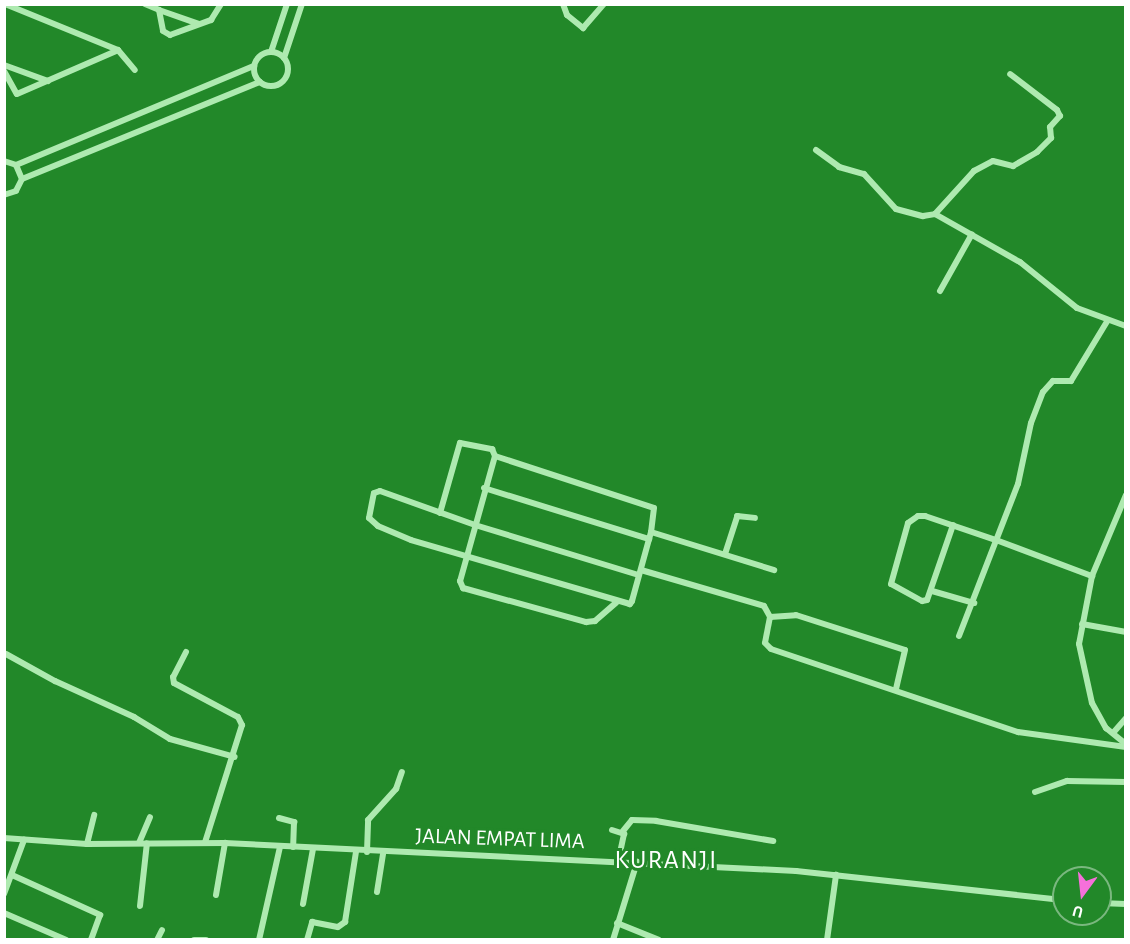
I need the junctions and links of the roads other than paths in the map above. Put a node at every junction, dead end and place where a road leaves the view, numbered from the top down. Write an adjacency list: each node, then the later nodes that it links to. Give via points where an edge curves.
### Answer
1 (5, 4): 10 (street)
2 (145, 4): 8 (street)
3 (220, 4): 9 (street, via 212,21)
4 (287, 4): 11 (street)
5 (302, 4): 12 (street)
6 (563, 4): 7 (street, via 567,15 583,28)
7 (604, 4)
8 (159, 10): 9 (street); 9 (street, via 166,35)
9 (199, 24)
10 (118, 50): 15 (street); 18 (street)
11 (271, 52): 12 (street); 14 (street, via 262,54)
12 (284, 58): 19 (street, via 287,67 283,80 272,86)
13 (4, 65): 18 (street)
14 (254, 66): 19 (street); 22 (street)
15 (135, 69)
16 (4, 71): 18 (street, via 10,88 17,94)
17 (1010, 74): 25 (street, via 1057,110 1060,116 1050,127 1051,138 1013,166 993,161 974,171)
18 (48, 81)
19 (260, 82): 23 (street)
20 (816, 150): 25 (street, via 839,167 864,174 896,209 923,216)
21 (4, 161): 22 (street)
22 (16, 165): 23 (street)
23 (22, 179): 24 (street, via 16,191)
24 (4, 195)
25 (935, 214): 26 (street)
26 (972, 234): 27 (street); 28 (street, via 1020,262 1077,308)
27 (940, 291)
28 (1108, 320): 29 (street); 40 (street, via 1071,381 1053,381 1043,392 1031,423 1018,484)
29 (1125, 326)
30 (495, 456): 31 (street); 33 (street, via 492,448 460,443); 39 (street, via 652,506)
31 (484, 488): 37 (street); 39 (street)
32 (1125, 495): 35 (street)
33 (440, 513): 37 (street); 42 (street, via 380,491 374,493 369,518 411,540)
34 (755, 518): 41 (street, via 736,516)
35 (1117, 520): 36 (street); 45 (street)
36 (1125, 523)
37 (475, 525): 42 (street); 44 (street)
38 (952, 525): 40 (street); 46 (street); 46 (street, via 925,516 912,518 900,544 891,584 922,601)
39 (650, 536): 41 (street); 44 (street)
40 (996, 540): 45 (street); 48 (street)
41 (725, 554): 43 (street)
42 (467, 557): 47 (street); 47 (street, via 460,581 465,590 586,622 595,621)
43 (774, 570)
44 (640, 572): 47 (street, via 630,604); 49 (street, via 759,604 768,609)
45 (1092, 576): 50 (street)
46 (932, 591): 48 (street)
47 (616, 603)
48 (974, 603): 52 (street)
49 (771, 617): 55 (street, via 765,643 771,649); 55 (street, via 796,615 905,650)
50 (1082, 624): 51 (street); 57 (street, via 1079,644 1086,686 1098,717)
51 (1125, 632)
52 (958, 636)
53 (186, 652): 59 (street, via 173,677 174,683 238,717 242,725)
54 (6, 654): 59 (street, via 170,739)
55 (896, 689): 58 (street, via 1027,735)
56 (1125, 718): 57 (street)
57 (1113, 733): 58 (street)
58 (1125, 746)
59 (235, 758): 71 (street)
60 (402, 772): 79 (street, via 396,789 368,820)
61 (1125, 782): 62 (street, via 1067,781)
62 (1035, 792)
63 (94, 815): 74 (street)
64 (150, 817): 72 (street)
65 (279, 818): 76 (street, via 294,822)
66 (612, 830): 67 (street)
67 (623, 831): 70 (street, via 632,820 656,821); 81 (street)
68 (4, 838): 69 (street, JALAN EMPAT LIMA)
69 (24, 840): 74 (street, JALAN EMPAT LIMA); 83 (street)
70 (774, 841)
71 (205, 842): 72 (street, JALAN EMPAT LIMA); 73 (street, JALAN EMPAT LIMA)
72 (143, 843): 74 (street, JALAN EMPAT LIMA); 90 (street)
73 (225, 843): 75 (street, JALAN EMPAT LIMA); 87 (street)
74 (87, 844)
75 (280, 847): 76 (street, JALAN EMPAT LIMA); 99 (street)
76 (293, 848): 77 (street, JALAN EMPAT LIMA)
77 (314, 849): 78 (street, JALAN EMPAT LIMA); 89 (street)
78 (356, 852): 79 (street, JALAN EMPAT LIMA); 100 (street, via 345,922 338,927 312,922)
79 (367, 852): 80 (street, JALAN EMPAT LIMA)
80 (383, 853): 81 (street, JALAN EMPAT LIMA); 85 (street)
81 (618, 862): 82 (street, JALAN EMPAT LIMA)
82 (637, 862): 84 (street, JALAN EMPAT LIMA); 92 (street)
83 (12, 875): 86 (street); 95 (street, via 100,915)
84 (836, 876): 88 (street, JALAN EMPAT LIMA); 103 (street)
85 (377, 891)
86 (4, 894)
87 (216, 895)
88 (1052, 899)
89 (303, 904)
90 (140, 906)
91 (4, 913): 94 (street)
92 (617, 923): 101 (street); 102 (street)
93 (162, 930): 96 (street)
94 (66, 939)
95 (91, 939)
96 (157, 939)
97 (194, 939): 98 (street)
98 (206, 939)
99 (260, 939)
100 (307, 939)
101 (613, 939)
102 (658, 939)
103 (827, 939)

